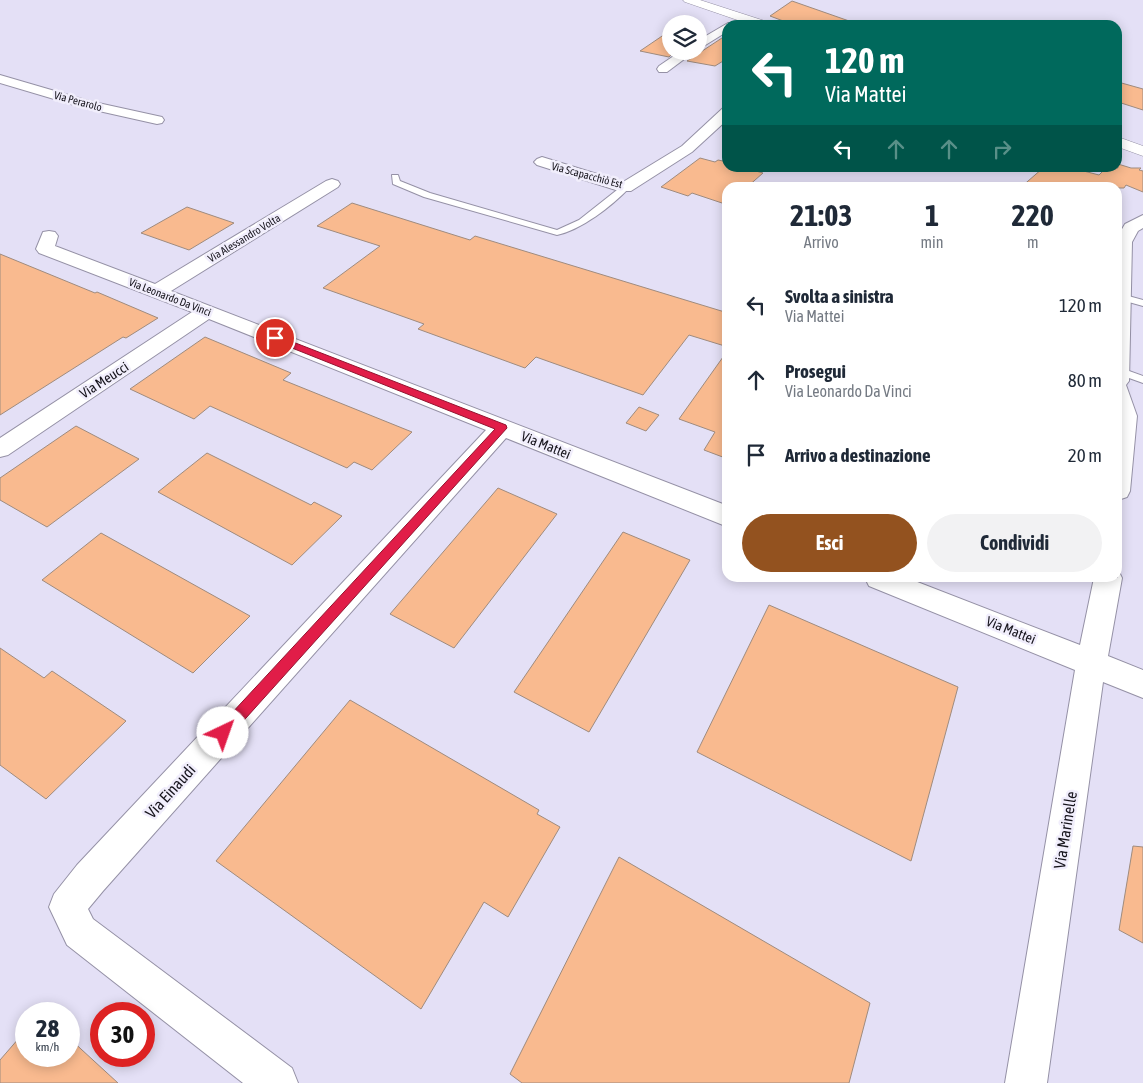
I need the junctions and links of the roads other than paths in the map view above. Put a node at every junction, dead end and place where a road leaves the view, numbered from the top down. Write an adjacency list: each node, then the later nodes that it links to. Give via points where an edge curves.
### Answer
1 (689, 0): 2 (main road)
2 (721, 11): 3 (main road); 4 (street, via 714,17)
3 (749, 20)
4 (722, 21)
5 (722, 30): 6 (street)
6 (707, 40)
7 (676, 60): 8 (street)
8 (663, 69)
9 (0, 79): 11 (street, Via Perarolo)
10 (722, 117): 17 (street, Via Scapacchiò Est, via 687,149)
11 (156, 120)
12 (1122, 143): 13 (main road)
13 (1143, 151)
14 (542, 162): 17 (street, Via Scapacchiò Est)
15 (395, 177): 17 (lane, via 396,182 427,194 557,233 563,233)
16 (332, 184): 21 (street, Via Alessandro Volta)
17 (625, 188)
18 (1143, 220): 20 (street, via 1131,228 1123,242)
19 (49, 236): 21 (street, Via Leonardo Da Vinci, via 45,250)
20 (1122, 270)
21 (156, 292): 24 (street, Via Leonardo Da Vinci)
22 (1122, 298): 23 (lane)
23 (1143, 303)
24 (207, 311): 25 (street, Via Leonardo Da Vinci); 30 (street, Via Meucci)
25 (308, 351): 29 (street, Via Mattei)
26 (1143, 380): 27 (lane)
27 (1122, 381)
28 (1122, 398): 31 (street, via 1126,416)
29 (502, 428): 32 (street, Via Mattei); 37 (street, Via Einaudi, via 67,907 80,932)
30 (0, 449)
31 (1122, 454)
32 (722, 515)
33 (889, 582): 35 (street, Via Mattei)
34 (1107, 582): 35 (street, Via Marinelle)
35 (1091, 662): 36 (street, Via Mattei); 38 (street, Via Marinelle)
36 (1143, 684)
37 (277, 1083)
38 (1026, 1083)

